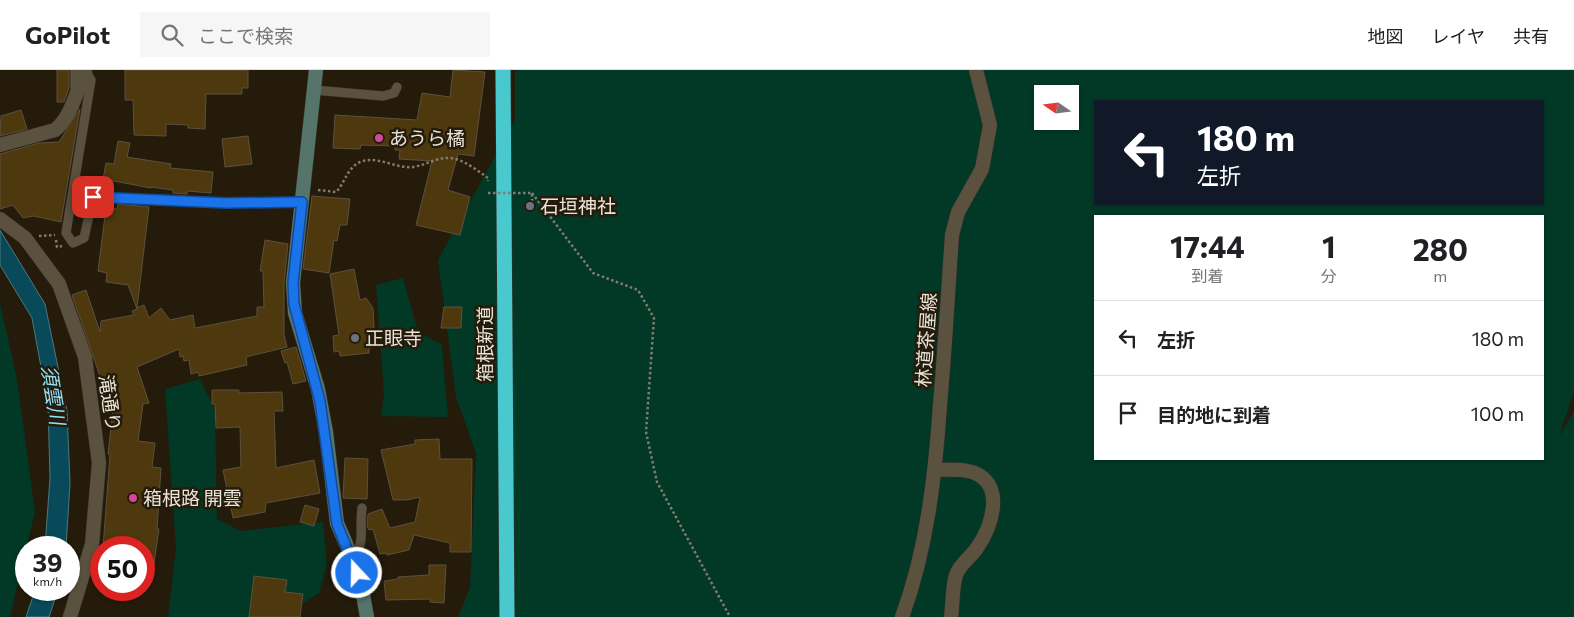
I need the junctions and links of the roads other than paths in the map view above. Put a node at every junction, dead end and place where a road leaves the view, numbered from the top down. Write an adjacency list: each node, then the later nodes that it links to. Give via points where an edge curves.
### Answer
1 (74, 70): 8 (lane)
2 (85, 70): 8 (street); 10 (lane, via 91,80 66,233 73,242 84,238 93,197 226,203)
3 (316, 70): 7 (main road)
4 (503, 70): 17 (highway, 箱根新道)
5 (976, 70): 12 (street, 林道茶屋線, via 990,125 982,169 958,212 952,235)
6 (397, 88): 7 (lane, via 394,93 383,96)
7 (314, 90): 10 (main road)
8 (76, 94): 9 (street, via 61,126)
9 (0, 146)
10 (302, 202): 14 (main road, via 293,283 294,304 320,401 337,524)
11 (0, 219): 15 (street, 滝通り, via 24,238 59,284 82,349 99,464 92,544)
12 (935, 470): 18 (street, 林道茶屋線, via 930,512 912,592); 19 (street, via 977,474 993,491 993,507 982,540 957,574)
13 (362, 508): 14 (lane, via 363,536)
14 (353, 560): 16 (main road)
15 (70, 617)
16 (367, 617)
17 (507, 617)
18 (902, 617)
19 (951, 617)

